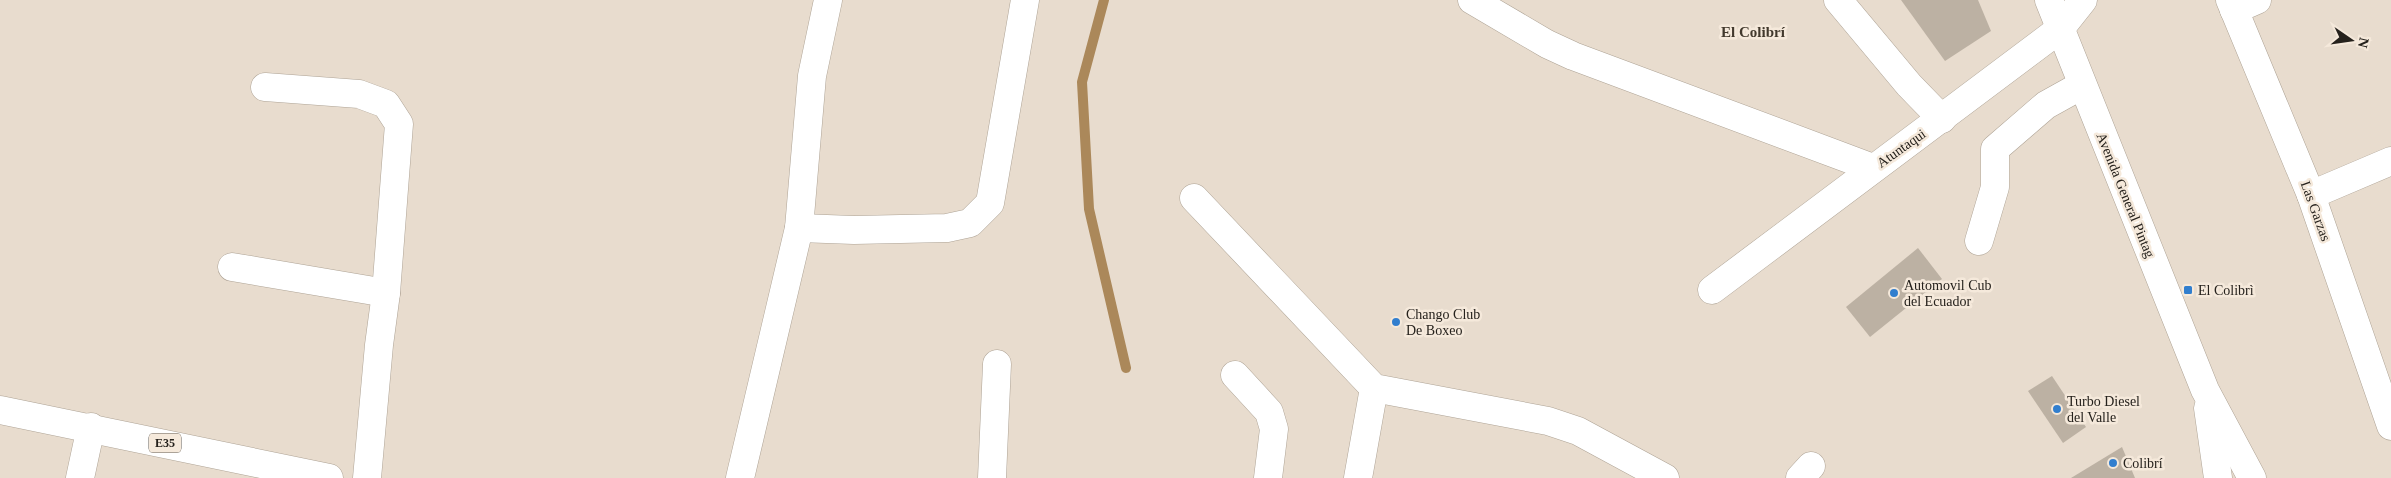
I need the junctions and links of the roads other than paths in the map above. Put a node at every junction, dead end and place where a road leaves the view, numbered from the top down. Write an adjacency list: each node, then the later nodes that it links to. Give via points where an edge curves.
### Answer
1 (828, 0): 16 (main road, via 812,76)
2 (1025, 0): 16 (main road, via 990,204 970,223 947,228)
3 (1472, 0): 13 (main road, via 1573,56)
4 (1838, 0): 11 (main road)
5 (2049, 0): 8 (main road, Avenida General Pintag)
6 (2083, 0): 8 (main road, Atuntaqui)
7 (2240, 3): 14 (main road, Las Garzas)
8 (2060, 29): 9 (main road, Avenida General Pintag); 11 (main road, Atuntaqui)
9 (2082, 85): 17 (main road, via 2046,106 1995,149 1995,186); 25 (main road, Avenida General Pintag)
10 (265, 87): 20 (main road, via 359,94 386,104 399,124)
11 (1942, 119): 13 (main road, Atuntaqui)
12 (2391, 161): 14 (main road)
13 (1873, 168): 19 (main road, Atuntaqui)
14 (2311, 195): 23 (main road, Las Garzas)
15 (1194, 198): 24 (main road)
16 (799, 228): 32 (main road)
17 (1979, 241)
18 (232, 267): 20 (main road)
19 (1712, 290)
20 (386, 293): 31 (main road)
21 (997, 364): 33 (main road)
22 (1235, 375): 34 (main road, via 1269,412 1274,429)
23 (2384, 385): 27 (main road, Las Garzas)
24 (1374, 388): 35 (main road); 36 (main road, via 1571,428)
25 (2205, 390): 37 (main road, Avenida General Pintag); 38 (main road, Avenida General Pintag)
26 (0, 410): 28 (main road, E35)
27 (2391, 426)
28 (91, 428): 29 (main road, E35); 30 (main road)
29 (312, 476)
30 (80, 478)
31 (367, 478)
32 (740, 478)
33 (992, 478)
34 (1268, 478)
35 (1358, 478)
36 (1665, 478)
37 (2218, 478)
38 (2252, 478)

